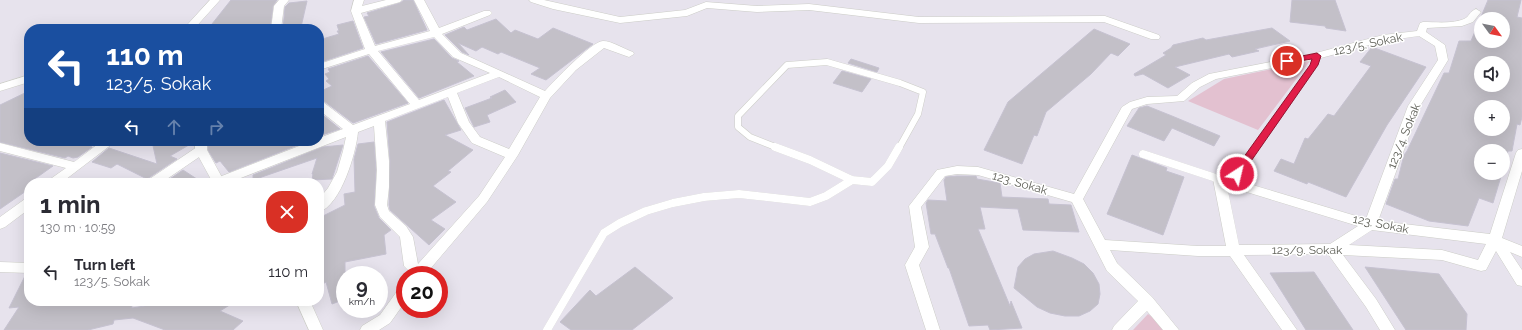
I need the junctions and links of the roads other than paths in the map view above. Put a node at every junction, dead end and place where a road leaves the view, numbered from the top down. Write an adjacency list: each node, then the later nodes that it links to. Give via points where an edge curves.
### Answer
1 (215, 0): 14 (street)
2 (284, 0): 15 (street, via 278,6)
3 (359, 0): 11 (street)
4 (397, 0): 11 (street)
5 (419, 0): 16 (street)
6 (534, 0): 10 (street, via 620,20 686,13)
7 (695, 0): 10 (street)
8 (776, 0): 9 (street)
9 (757, 5): 10 (street, via 744,8); 18 (street, via 809,7 919,20 1105,19)
10 (706, 6)
11 (356, 11): 19 (street)
12 (486, 13): 16 (street)
13 (1474, 15): 17 (street, via 1470,20 1459,24 1423,25)
14 (192, 24)
15 (276, 24)
16 (436, 33): 19 (street); 23 (street, via 457,55)
17 (1421, 33): 21 (street, 123/5. Sokak, via 1383,38); 51 (street, 123/4. Sokak, via 1440,45 1443,60 1414,106)
18 (1155, 37)
19 (371, 50): 22 (street); 28 (street)
20 (629, 54): 27 (street, via 602,44 572,68)
21 (1317, 56): 46 (lane, via 1314,65); 47 (street, 123/5. Sokak, via 1213,76 1196,85 1180,99 1134,103 1128,107)
22 (324, 65)
23 (499, 73): 26 (street); 27 (street)
24 (24, 80): 25 (street)
25 (0, 88)
26 (451, 92): 28 (street); 39 (street, via 464,123 476,140)
27 (546, 96): 39 (street)
28 (416, 104): 30 (street)
29 (324, 108): 31 (street)
30 (379, 119): 31 (street); 57 (street, via 382,144 381,208 387,218 404,232 410,249)
31 (352, 130): 32 (street); 48 (street, via 351,148 342,173)
32 (324, 141)
33 (103, 146): 40 (street)
34 (201, 146): 42 (street); 43 (street)
35 (312, 146): 44 (street)
36 (0, 147): 40 (street)
37 (1522, 153): 52 (street)
38 (1143, 154): 46 (lane)
39 (512, 155): 58 (street, via 483,199)
40 (75, 166): 41 (street)
41 (59, 178)
42 (159, 178)
43 (217, 178)
44 (232, 178)
45 (852, 180): 45 (lane, via 750,136 738,127 738,116 787,65 827,62 923,92 918,114 888,166 872,182); 67 (lane, via 826,196 810,202 739,194 704,197 646,211 620,223 604,233)
46 (1225, 181): 51 (street, 123. Sokak); 55 (street)
47 (1077, 199): 53 (street); 68 (street, 123. Sokak, via 978,171 957,170 941,173 915,206 922,247 912,265)
48 (324, 202)
49 (24, 206): 50 (street)
50 (0, 224)
51 (1370, 225): 52 (street, 123. Sokak); 54 (street)
52 (1495, 240): 54 (street, 123/9. Sokak, via 1481,266 1442,255); 56 (street, 123. Sokak); 61 (street)
53 (1102, 245): 55 (street, 123/9. Sokak); 62 (street, via 1112,266)
54 (1332, 249): 55 (street, 123/9. Sokak); 72 (street)
55 (1234, 251): 71 (street)
56 (1522, 252)
57 (411, 266)
58 (424, 266)
59 (0, 267): 60 (street)
60 (24, 268)
61 (1522, 281)
62 (1147, 301): 69 (street); 70 (street)
63 (396, 303): 66 (street, via 385,318)
64 (305, 306): 65 (street)
65 (316, 330)
66 (367, 330)
67 (547, 330)
68 (933, 330)
69 (1119, 330)
70 (1172, 330)
71 (1290, 330)
72 (1388, 330)

